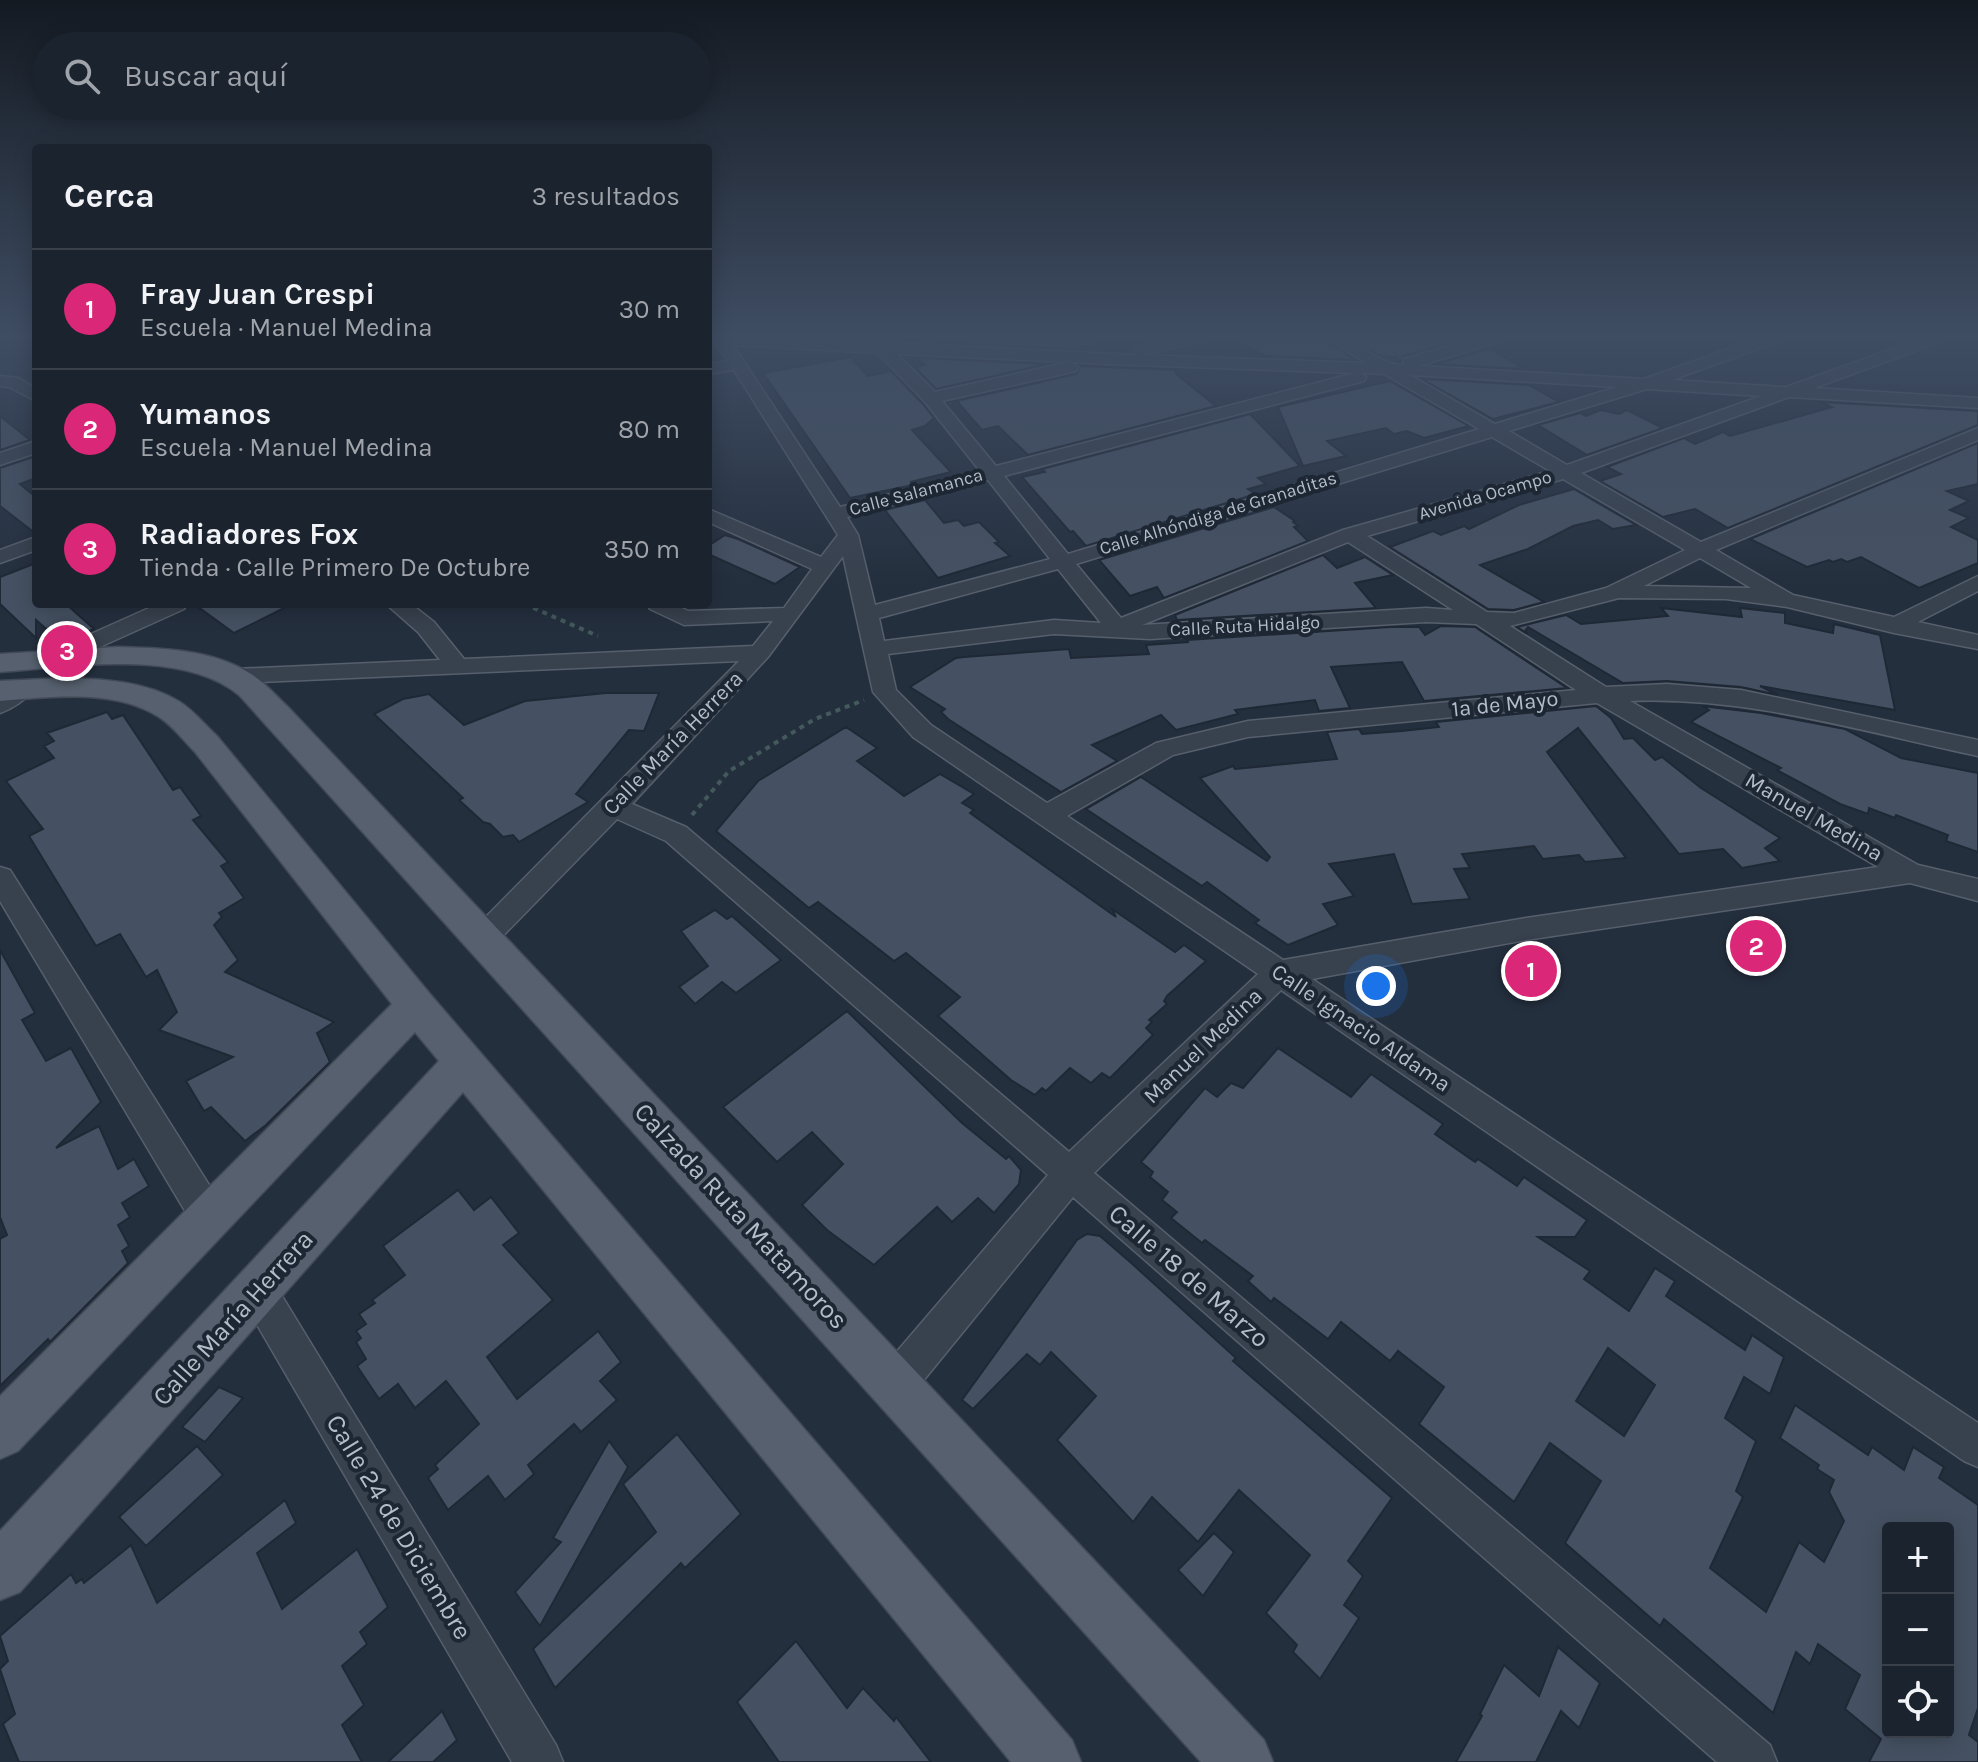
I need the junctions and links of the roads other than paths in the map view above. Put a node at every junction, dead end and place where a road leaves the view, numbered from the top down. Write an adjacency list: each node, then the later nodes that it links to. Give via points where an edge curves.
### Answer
1 (773, 417): 14 (street, Calle Ignacio Aldama)
2 (947, 417): 11 (street)
3 (1201, 417): 11 (street, Calle Salamanca)
4 (1475, 417): 7 (street)
5 (1531, 417): 7 (street, Calle Alhóndiga de Granaditas)
6 (1719, 417): 12 (street, Avenida Ocampo)
7 (1494, 428): 12 (street); 19 (street, Calle Alhóndiga de Granaditas)
8 (1978, 433): 17 (street)
9 (32, 448): 10 (street)
10 (0, 459)
11 (990, 471): 14 (street, Calle Salamanca); 19 (street)
12 (1569, 471): 15 (street, Avenida Ocampo); 17 (street)
13 (712, 517): 20 (street)
14 (842, 524): 20 (street, Calle María Herrera); 28 (street, Calle Ignacio Aldama)
15 (1350, 534): 29 (street, Manuel Medina); 31 (street, Avenida Ocampo)
16 (32, 545): 18 (street)
17 (1702, 549): 22 (street); 23 (street)
18 (0, 557)
19 (1065, 561): 28 (street, Calle Alhóndiga de Granaditas); 31 (street)
20 (823, 566): 27 (street, Calle María Herrera)
21 (1978, 582): 30 (street)
22 (1614, 593): 23 (street, via 1704,592); 29 (street, Calle Ruta Hidalgo, via 1514,620)
23 (1785, 599): 30 (street)
24 (167, 608): 35 (street)
25 (402, 608): 37 (street, via 426,627)
26 (665, 608): 27 (street, via 684,618)
27 (791, 614): 34 (street, Calle María Herrera)
28 (867, 614): 33 (street, Calle Ignacio Aldama)
29 (1475, 617): 31 (street, Calle Ruta Hidalgo, via 1426,615 1150,632); 40 (street, Manuel Medina)
30 (1894, 626): 32 (street)
31 (1117, 628): 33 (street, Calle Ruta Hidalgo, via 1054,627)
32 (1978, 642)
33 (874, 649): 43 (street, Calle Ignacio Aldama, via 885,692 922,731)
34 (759, 653): 37 (street); 42 (street, Calle María Herrera)
35 (52, 660): 36 (main road); 38 (main road, via 167,660)
36 (0, 663)
37 (458, 667): 38 (street)
38 (235, 676): 47 (main road, Calzada Ruta Matamoros, via 278,715)
39 (7, 695): 49 (main road, via 100,690 139,696 169,710 206,744)
40 (1601, 695): 41 (street, 1a de Mayo, via 1667,692 1741,698); 43 (street, 1a de Mayo, via 1248,729 1165,749); 44 (street, Manuel Medina)
41 (1978, 748)
42 (613, 806): 47 (street, Calle María Herrera); 51 (street, Calle 18 de Marzo, via 676,834)
43 (1047, 815): 48 (street, Calle Ignacio Aldama)
44 (1910, 873): 46 (street, Manuel Medina); 48 (street, Manuel Medina, via 1526,929)
45 (0, 877): 52 (street)
46 (1978, 890)
47 (483, 938): 54 (main road, Calzada Ruta Matamoros)
48 (1279, 973): 51 (street, Manuel Medina); 56 (street, Calle Ignacio Aldama)
49 (416, 1005): 50 (main road); 52 (main road)
50 (465, 1061): 53 (main road, Calle María Herrera); 59 (main road)
51 (1070, 1174): 54 (street, Manuel Medina); 61 (street, Calle 18 de Marzo)
52 (210, 1219): 55 (main road)
53 (258, 1291): 57 (main road, Calle María Herrera); 58 (street, Calle 24 de Diciembre)
54 (896, 1383): 60 (main road, Calzada Ruta Matamoros)
55 (0, 1433)
56 (1978, 1447)
57 (0, 1572)
58 (539, 1762)
59 (1050, 1762)
60 (1242, 1762)
61 (1753, 1762)

